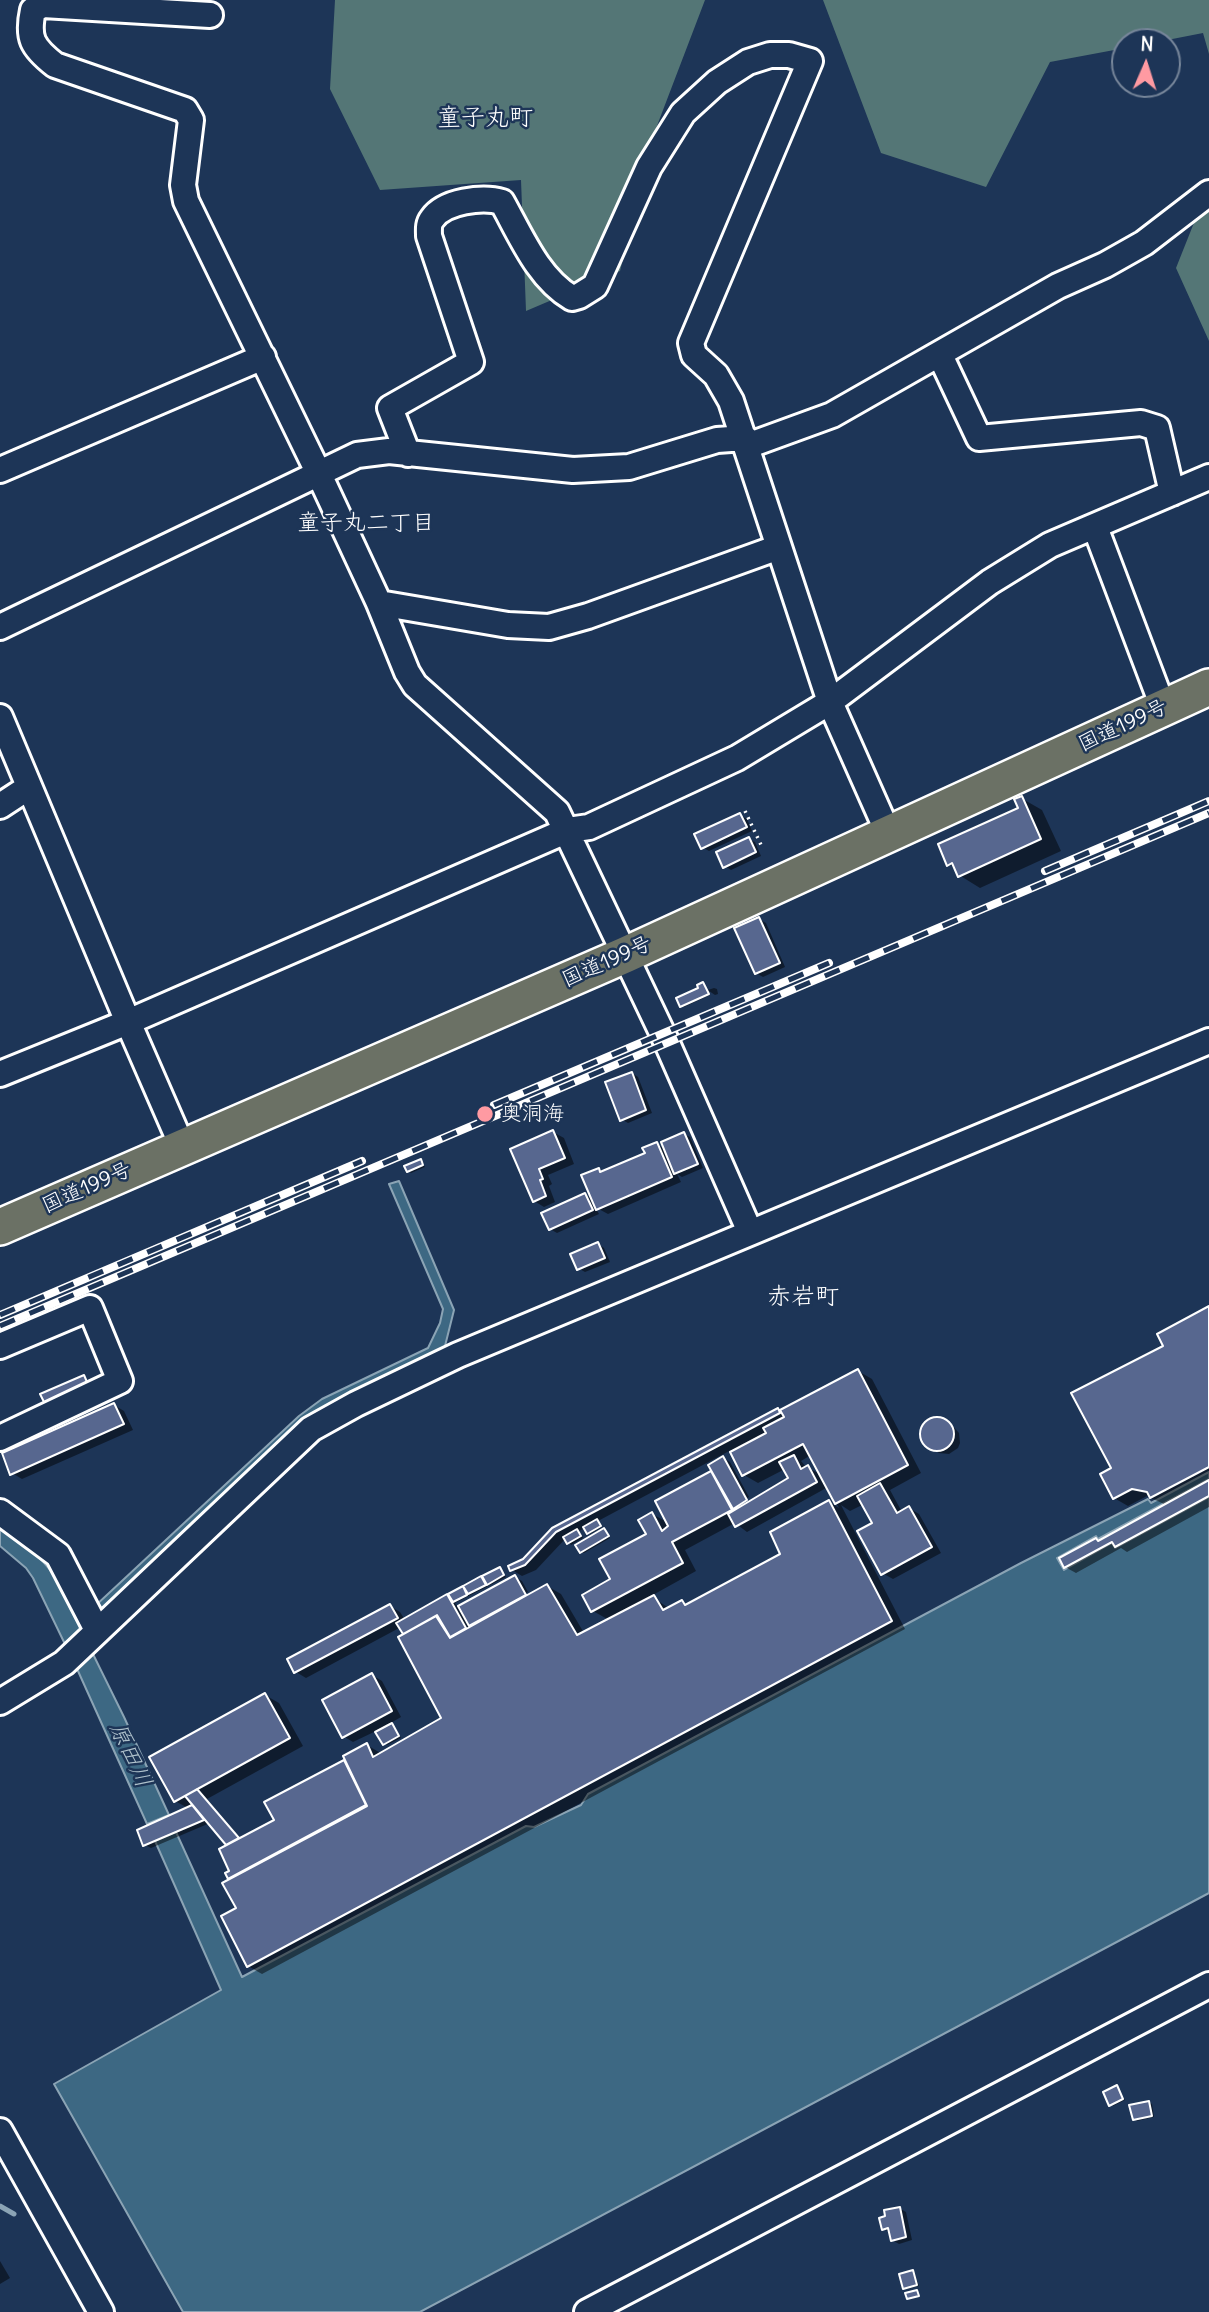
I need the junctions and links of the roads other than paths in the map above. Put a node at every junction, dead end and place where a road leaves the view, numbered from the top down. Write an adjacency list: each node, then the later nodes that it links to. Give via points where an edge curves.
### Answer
1 (210, 15): 4 (street, via 43,5 33,10 29,31 40,53 55,65 185,110 191,120 183,186 187,201)
2 (1209, 193): 3 (street, via 1144,243 1058,286)
3 (940, 355): 5 (street, via 832,415); 10 (street, via 979,438 1141,423 1157,428)
4 (263, 357): 7 (street); 8 (street)
5 (746, 442): 6 (street, via 716,440 629,467 573,470); 6 (street, via 731,401 716,375 694,355 691,343 810,61 789,55 748,62 683,113 649,167 595,286 579,296 572,298 558,290 544,274 502,202 470,199 438,212 429,222 429,236 471,362 390,408); 12 (street)
6 (408, 454): 8 (street, via 357,455)
7 (0, 470)
8 (318, 472): 13 (street); 14 (street)
9 (1209, 477): 10 (street)
10 (1172, 493): 11 (street)
11 (1095, 527): 17 (street); 18 (street, via 1050,545 990,582)
12 (779, 547): 13 (street, via 549,627 508,625); 18 (street)
13 (379, 603): 23 (street, via 415,685 557,812)
14 (0, 627)
15 (1209, 668): 17 (highway, 国道199号)
16 (1209, 687): 17 (highway, 国道199号)
17 (1160, 700): 22 (highway, 国道199号)
18 (830, 702): 22 (street); 23 (street, via 737,758 589,827)
19 (0, 717): 20 (street)
20 (29, 787): 21 (street); 25 (street)
21 (0, 806)
22 (885, 827): 24 (highway, 国道199号)
23 (568, 830): 24 (street); 25 (street)
24 (621, 946): 28 (highway, 国道199号); 31 (street)
25 (128, 1022): 27 (street); 28 (street)
26 (1209, 1041): 31 (street)
27 (0, 1074)
28 (178, 1139): 29 (highway, 国道199号); 30 (highway, 国道199号)
29 (0, 1208)
30 (0, 1227)
31 (750, 1232): 35 (street, via 458,1355 311,1429)
32 (0, 1346): 33 (street, via 90,1308 120,1381)
33 (0, 1438)
34 (0, 1512): 35 (street, via 58,1555)
35 (97, 1630): 36 (street, via 64,1663)
36 (0, 1702)
37 (1209, 1985): 40 (street)
38 (2, 2141): 39 (street)
39 (101, 2312)
40 (587, 2312)

